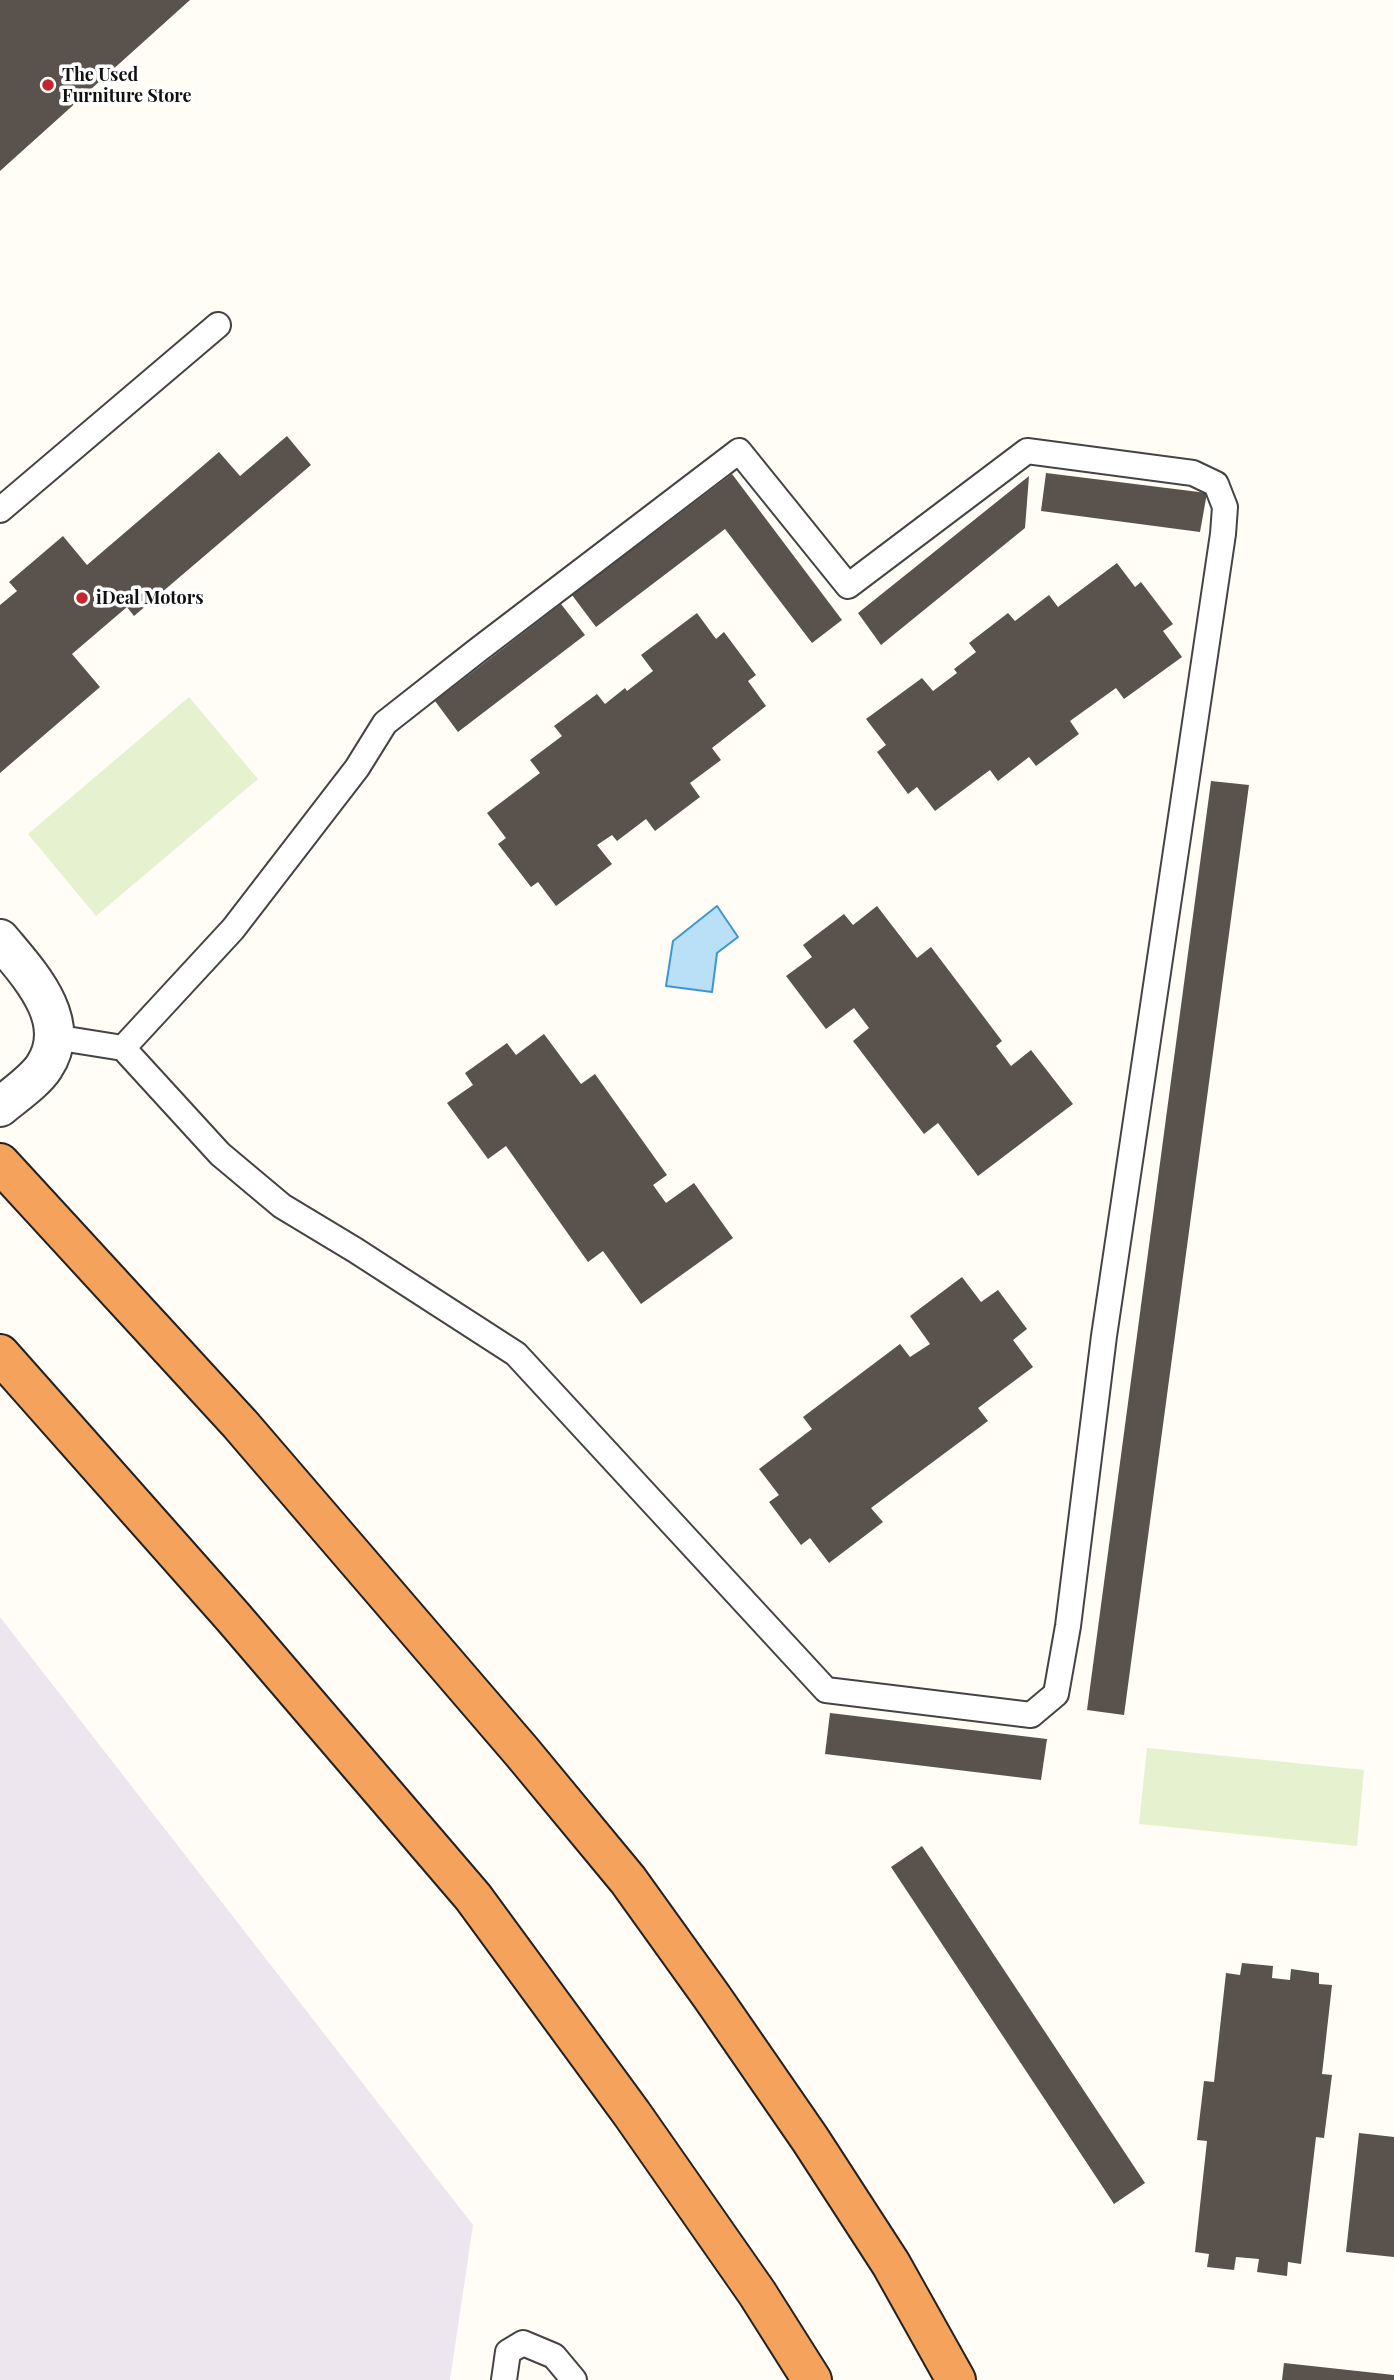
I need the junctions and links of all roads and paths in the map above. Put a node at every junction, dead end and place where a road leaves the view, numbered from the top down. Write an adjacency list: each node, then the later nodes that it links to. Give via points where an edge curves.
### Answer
1 (218, 325): 2 (lane)
2 (0, 510)
3 (0, 939): 4 (street, via 34,980 54,1024)
4 (54, 1037): 5 (lane); 6 (street, via 44,1068)
5 (123, 1048): 5 (lane, via 220,1154 282,1206 516,1354 826,1690 1031,1715 1056,1694 1069,1626 1104,1336 1223,534 1225,507 1216,484 1193,473 1027,451 848,586 739,451 386,723 357,768 233,929)
6 (0, 1107)
7 (0, 1163): 12 (highway, via 240,1424 628,1880 810,2139 891,2264)
8 (0, 1354): 11 (highway, via 473,1897 648,2137)
9 (504, 2380): 10 (lane, via 508,2352 523,2343 554,2356)
10 (574, 2380)
11 (812, 2380)
12 (956, 2380)

